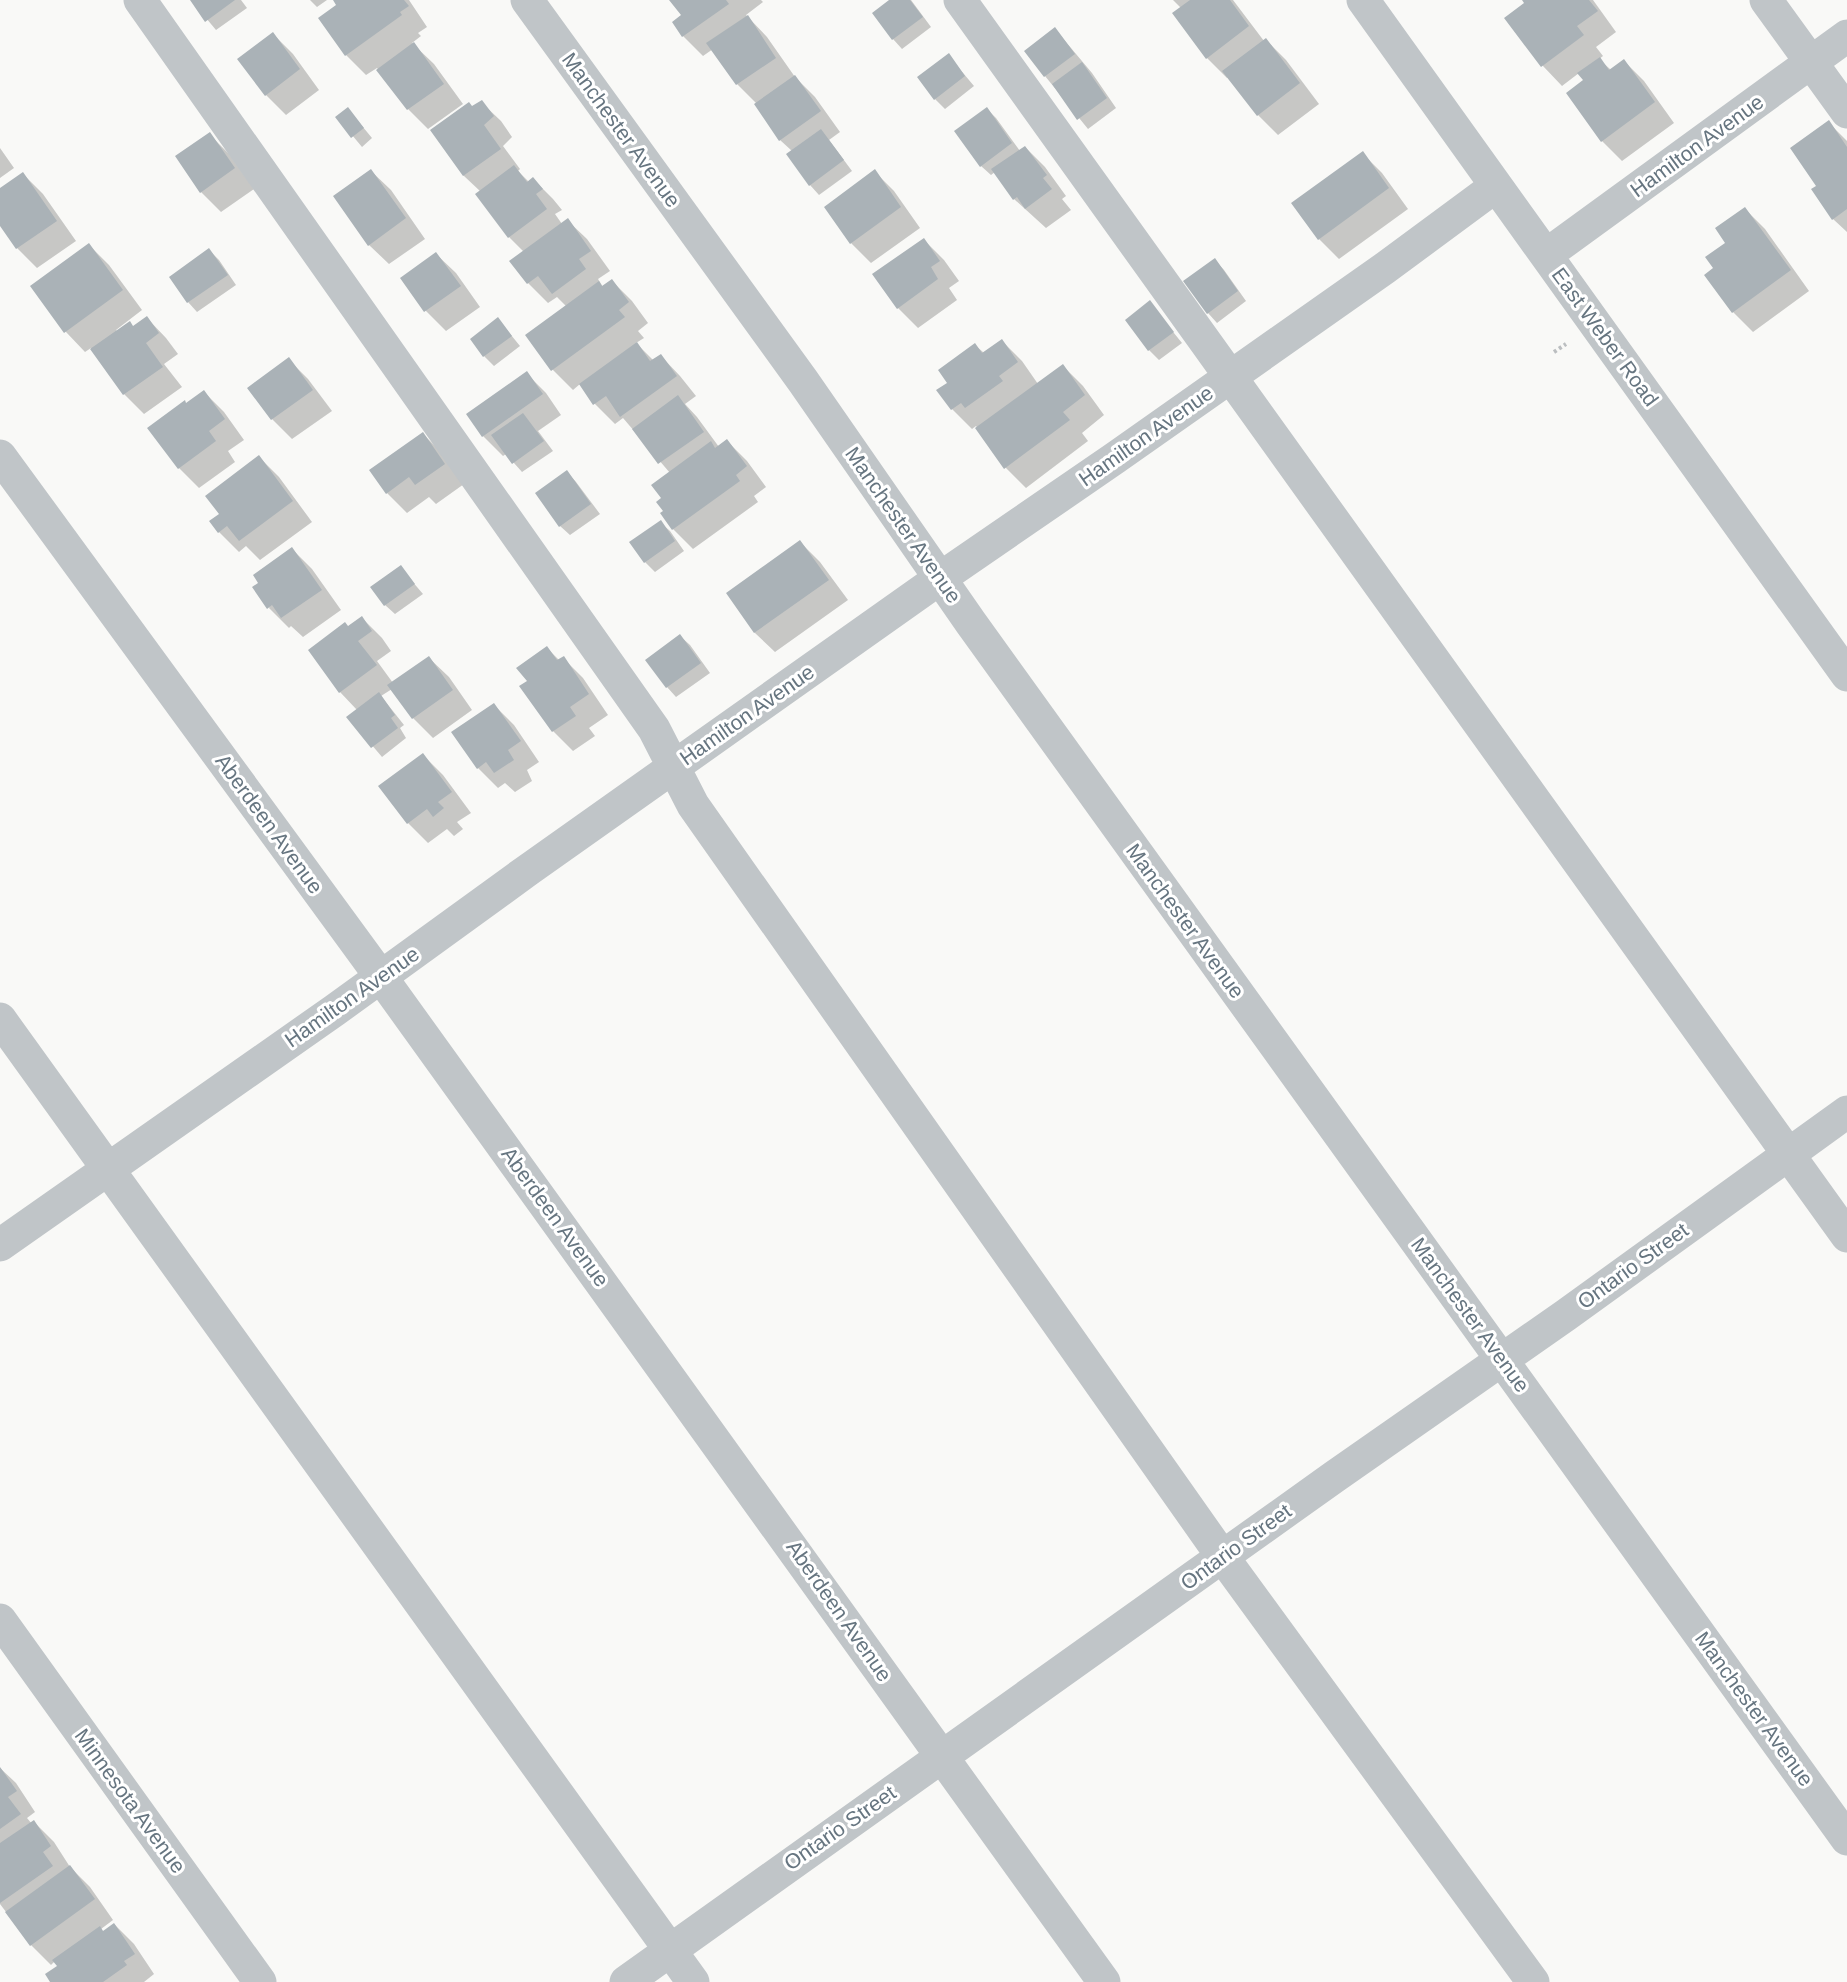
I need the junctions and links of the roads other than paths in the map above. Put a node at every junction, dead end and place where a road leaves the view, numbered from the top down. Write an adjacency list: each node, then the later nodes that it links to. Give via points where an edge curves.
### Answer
1 (140, 0): 15 (street, via 654,729)
2 (528, 0): 13 (street, Manchester Avenue)
3 (960, 0): 11 (street)
4 (1363, 0): 9 (street, East Weber Road)
5 (1766, 0): 7 (street)
6 (1847, 36): 7 (street, Hamilton Avenue)
7 (1811, 62): 8 (street); 10 (street, Hamilton Avenue)
8 (1847, 112)
9 (1496, 186): 10 (street, East Weber Road); 11 (street, Hamilton Avenue)
10 (1546, 255): 14 (street, East Weber Road)
11 (1230, 377): 13 (street, Hamilton Avenue); 19 (street)
12 (0, 456): 16 (street, Aberdeen Avenue)
13 (939, 579): 15 (street, Hamilton Avenue); 23 (street, Manchester Avenue)
14 (1847, 675)
15 (674, 767): 16 (street, Hamilton Avenue); 24 (street, via 706,824)
16 (381, 977): 20 (street, Hamilton Avenue); 26 (street, Aberdeen Avenue)
17 (0, 1019): 20 (street)
18 (1847, 1112): 19 (street, Ontario Street)
19 (1788, 1154): 21 (street); 23 (street, Ontario Street)
20 (108, 1169): 22 (street, Hamilton Avenue); 28 (street)
21 (1847, 1236)
22 (0, 1245)
23 (1503, 1359): 24 (street, Ontario Street); 27 (street, Manchester Avenue)
24 (1222, 1557): 26 (street, Ontario Street); 33 (street)
25 (0, 1620): 29 (street, Minnesota Avenue)
26 (942, 1756): 28 (street, Ontario Street); 32 (street, Aberdeen Avenue)
27 (1847, 1839)
28 (670, 1950): 30 (street, Ontario Street); 31 (street)
29 (260, 1982)
30 (626, 1982)
31 (693, 1982)
32 (1104, 1982)
33 (1533, 1982)

